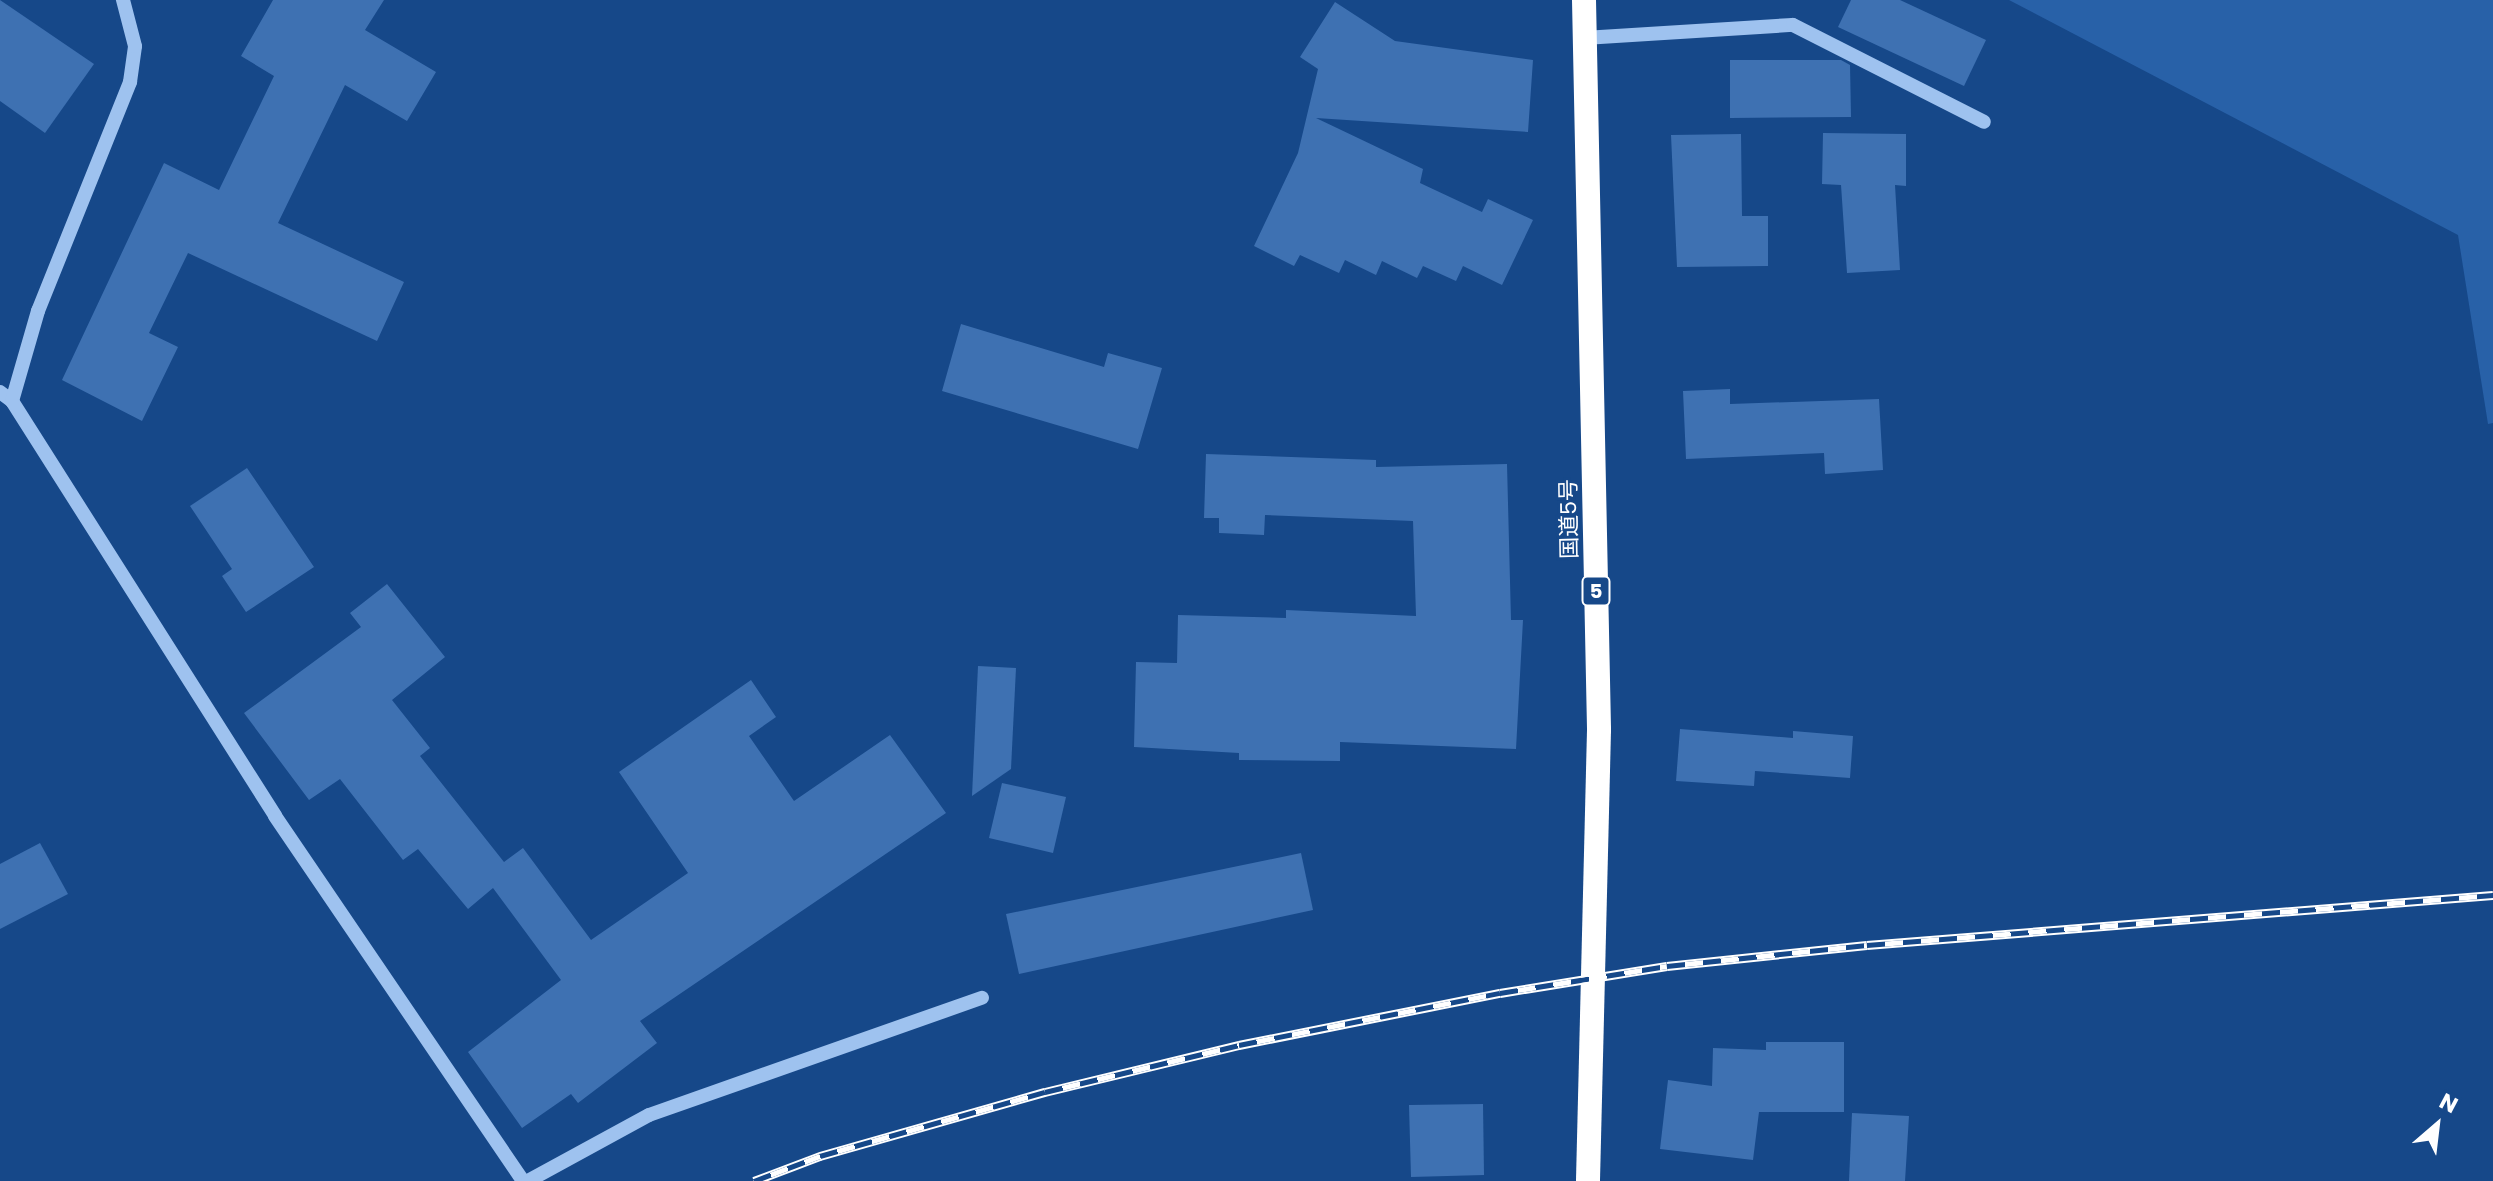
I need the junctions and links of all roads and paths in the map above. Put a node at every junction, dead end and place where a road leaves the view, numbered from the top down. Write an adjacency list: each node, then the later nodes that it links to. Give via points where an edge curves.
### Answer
1 (123, 0): 5 (street, via 135,46 130,82)
2 (1584, 0): 3 (highway, 国道5号 / 5)
3 (1584, 38): 4 (street, via 1793,25); 8 (highway, 国道5号 / 5, via 1599,730)
4 (1984, 122)
5 (6, 396): 7 (street, via 275,816)
6 (982, 998): 7 (street, via 649,1115)
7 (526, 1181)
8 (1588, 1181)

